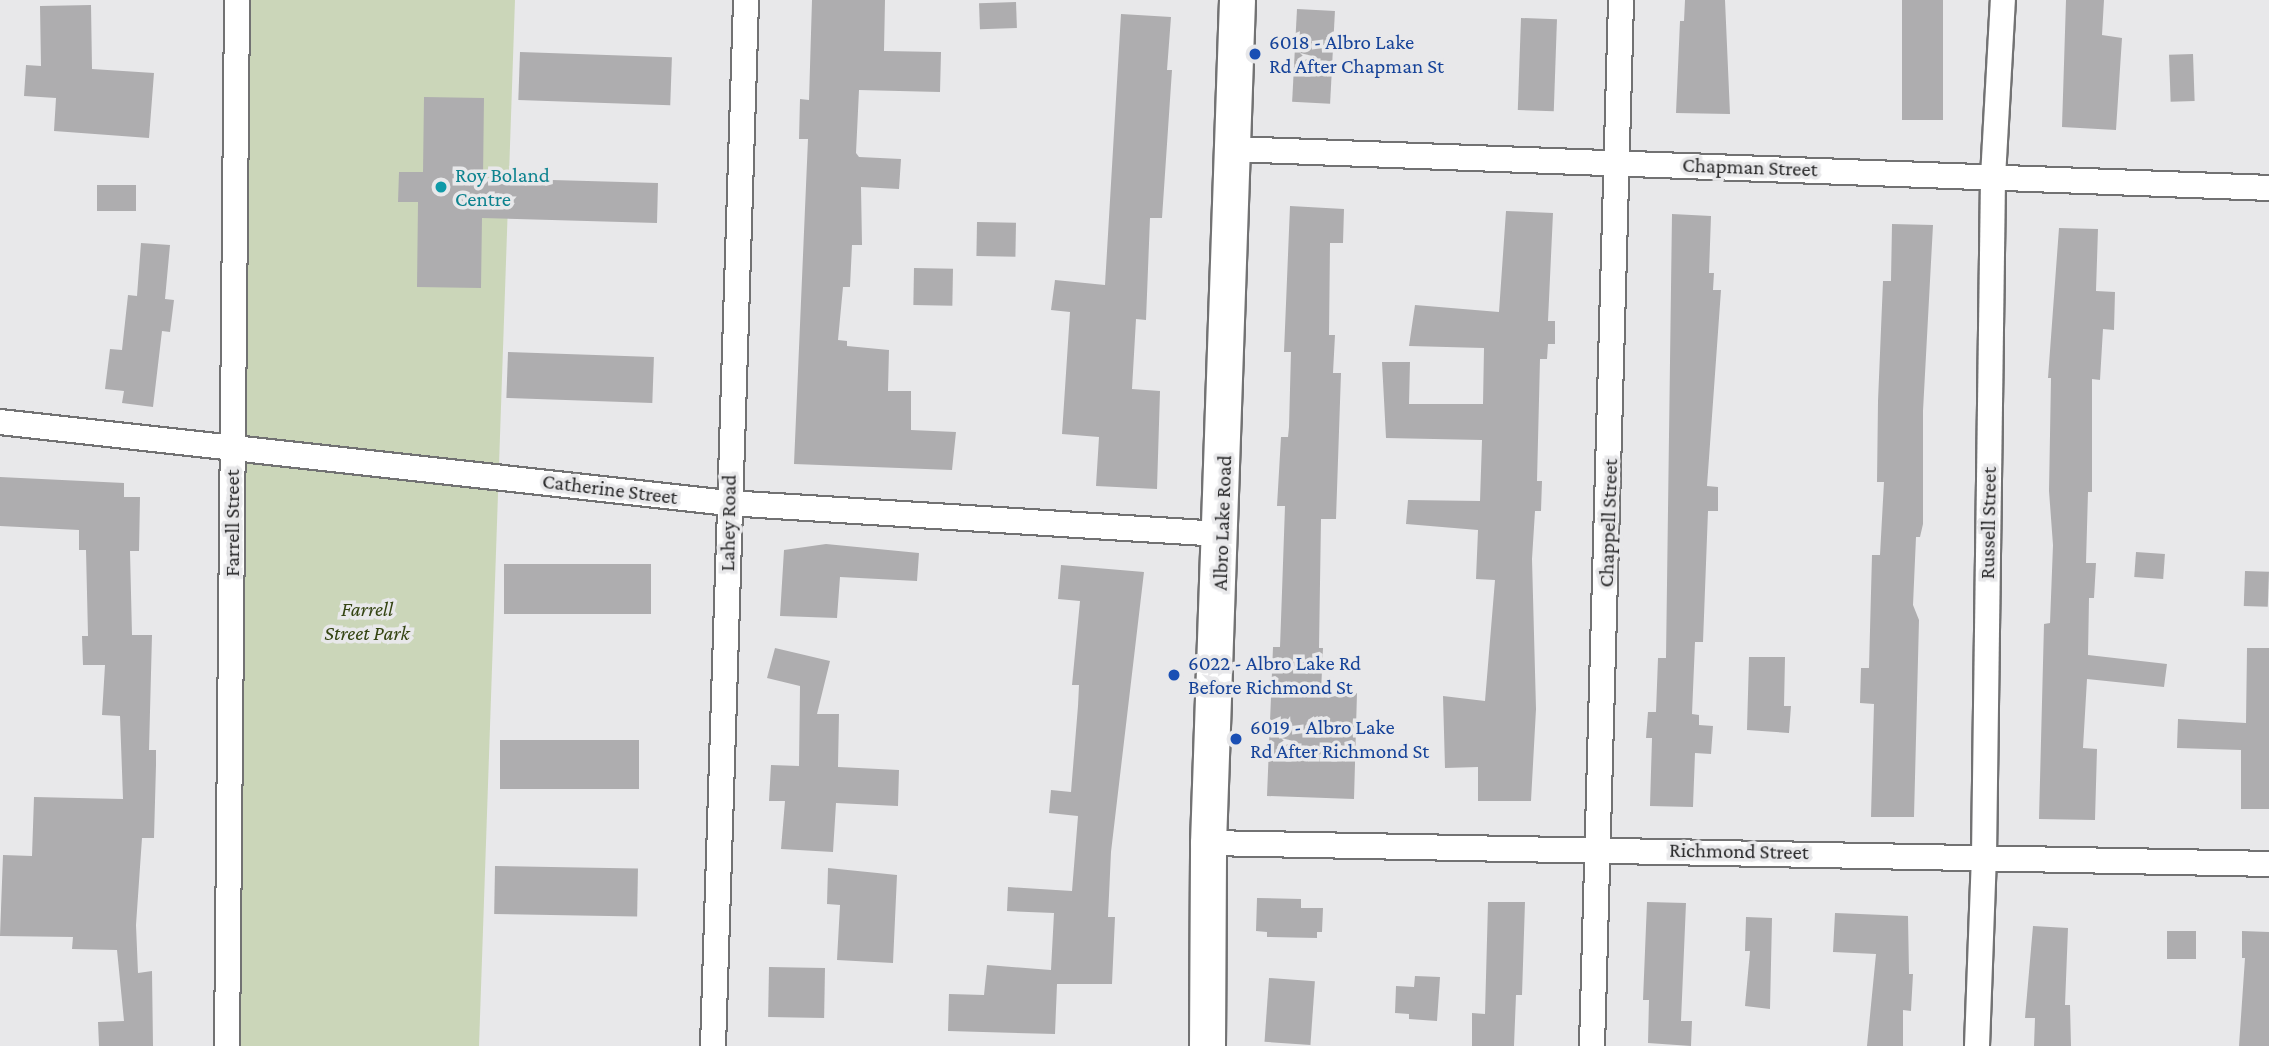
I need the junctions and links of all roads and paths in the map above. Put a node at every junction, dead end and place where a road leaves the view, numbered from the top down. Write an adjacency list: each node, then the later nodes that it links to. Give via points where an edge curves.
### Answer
1 (237, 0): 11 (street, Farrell Street)
2 (746, 0): 12 (street, Lahey Road)
3 (1237, 0): 6 (main road, Albro Lake Road)
4 (1621, 0): 7 (street, Chappell Street)
5 (2003, 0): 8 (street, Russell Street)
6 (1232, 149): 7 (street, Chapman Street); 13 (main road, Albro Lake Road)
7 (1619, 162): 8 (street, Chapman Street); 15 (street, Chappell Street)
8 (1993, 177): 9 (street, Chapman Street); 16 (street, Russell Street)
9 (2269, 188)
10 (0, 422): 11 (street, Catherine Street)
11 (233, 448): 12 (street, Catherine Street); 18 (street, Farrell Street)
12 (728, 503): 13 (street, Catherine Street); 19 (street, Lahey Road, via 723,838)
13 (1222, 534): 14 (main road, Albro Lake Road)
14 (1208, 843): 15 (street, Richmond Street); 20 (main road, Albro Lake Road)
15 (1599, 848): 16 (street, Richmond Street); 21 (street, Chappell Street)
16 (1984, 857): 17 (street, Richmond Street); 22 (street, Russell Street)
17 (2269, 864)
18 (228, 1046)
19 (713, 1046)
20 (1207, 1046)
21 (1592, 1046)
22 (1977, 1046)

